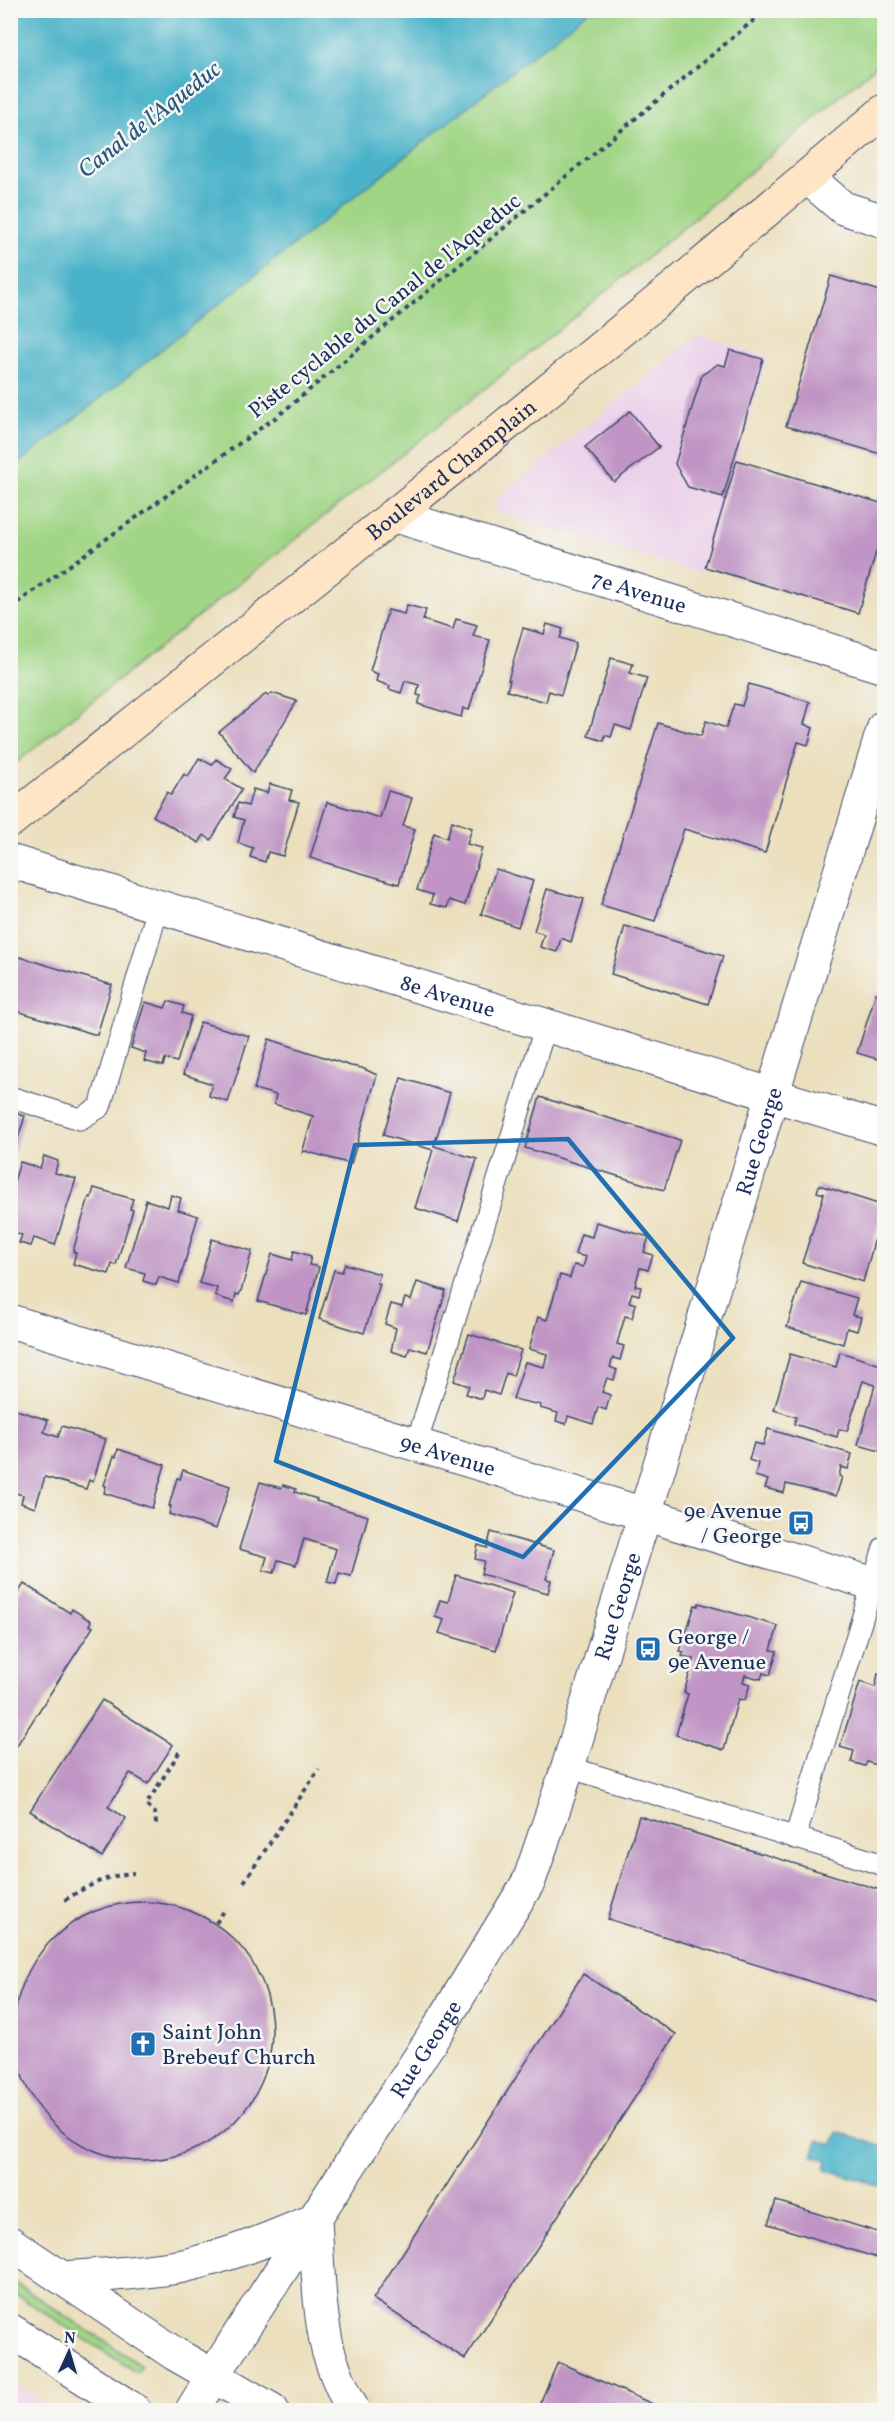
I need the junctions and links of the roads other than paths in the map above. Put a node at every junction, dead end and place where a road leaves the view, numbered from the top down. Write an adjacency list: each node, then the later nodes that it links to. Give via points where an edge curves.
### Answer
1 (885, 111): 2 (main road, Boulevard Champlain)
2 (807, 177): 3 (street, via 843,208); 4 (main road, Boulevard Champlain)
3 (885, 221)
4 (393, 515): 5 (street, 7e Avenue); 7 (main road, Boulevard Champlain)
5 (885, 667)
6 (885, 727): 11 (street, Rue George)
7 (10, 821)
8 (10, 861): 9 (street, 8e Avenue)
9 (158, 908): 10 (street, 8e Avenue); 12 (lane, via 100,1107 80,1119)
10 (546, 1025): 11 (street, 8e Avenue); 15 (lane)
11 (773, 1095): 13 (street, 8e Avenue); 16 (street, Rue George)
12 (10, 1097)
13 (885, 1129)
14 (10, 1321): 15 (street, 9e Avenue)
15 (416, 1445): 16 (street, 9e Avenue)
16 (645, 1515): 18 (street, 9e Avenue); 19 (street, Rue George)
17 (885, 1546): 18 (lane)
18 (879, 1585): 20 (lane)
19 (568, 1767): 20 (lane); 22 (street, Rue George, via 529,1881)
20 (795, 1838): 21 (lane)
21 (885, 1865)
22 (315, 2220): 24 (street, via 256,2245 185,2265); 26 (street, Rue George); 30 (street, via 328,2349)
23 (10, 2243): 24 (street)
24 (63, 2278): 26 (street)
25 (10, 2330): 27 (street)
26 (212, 2377): 28 (street, Rue George); 29 (street)
27 (134, 2410)
28 (192, 2410)
29 (272, 2410)
30 (353, 2410)

